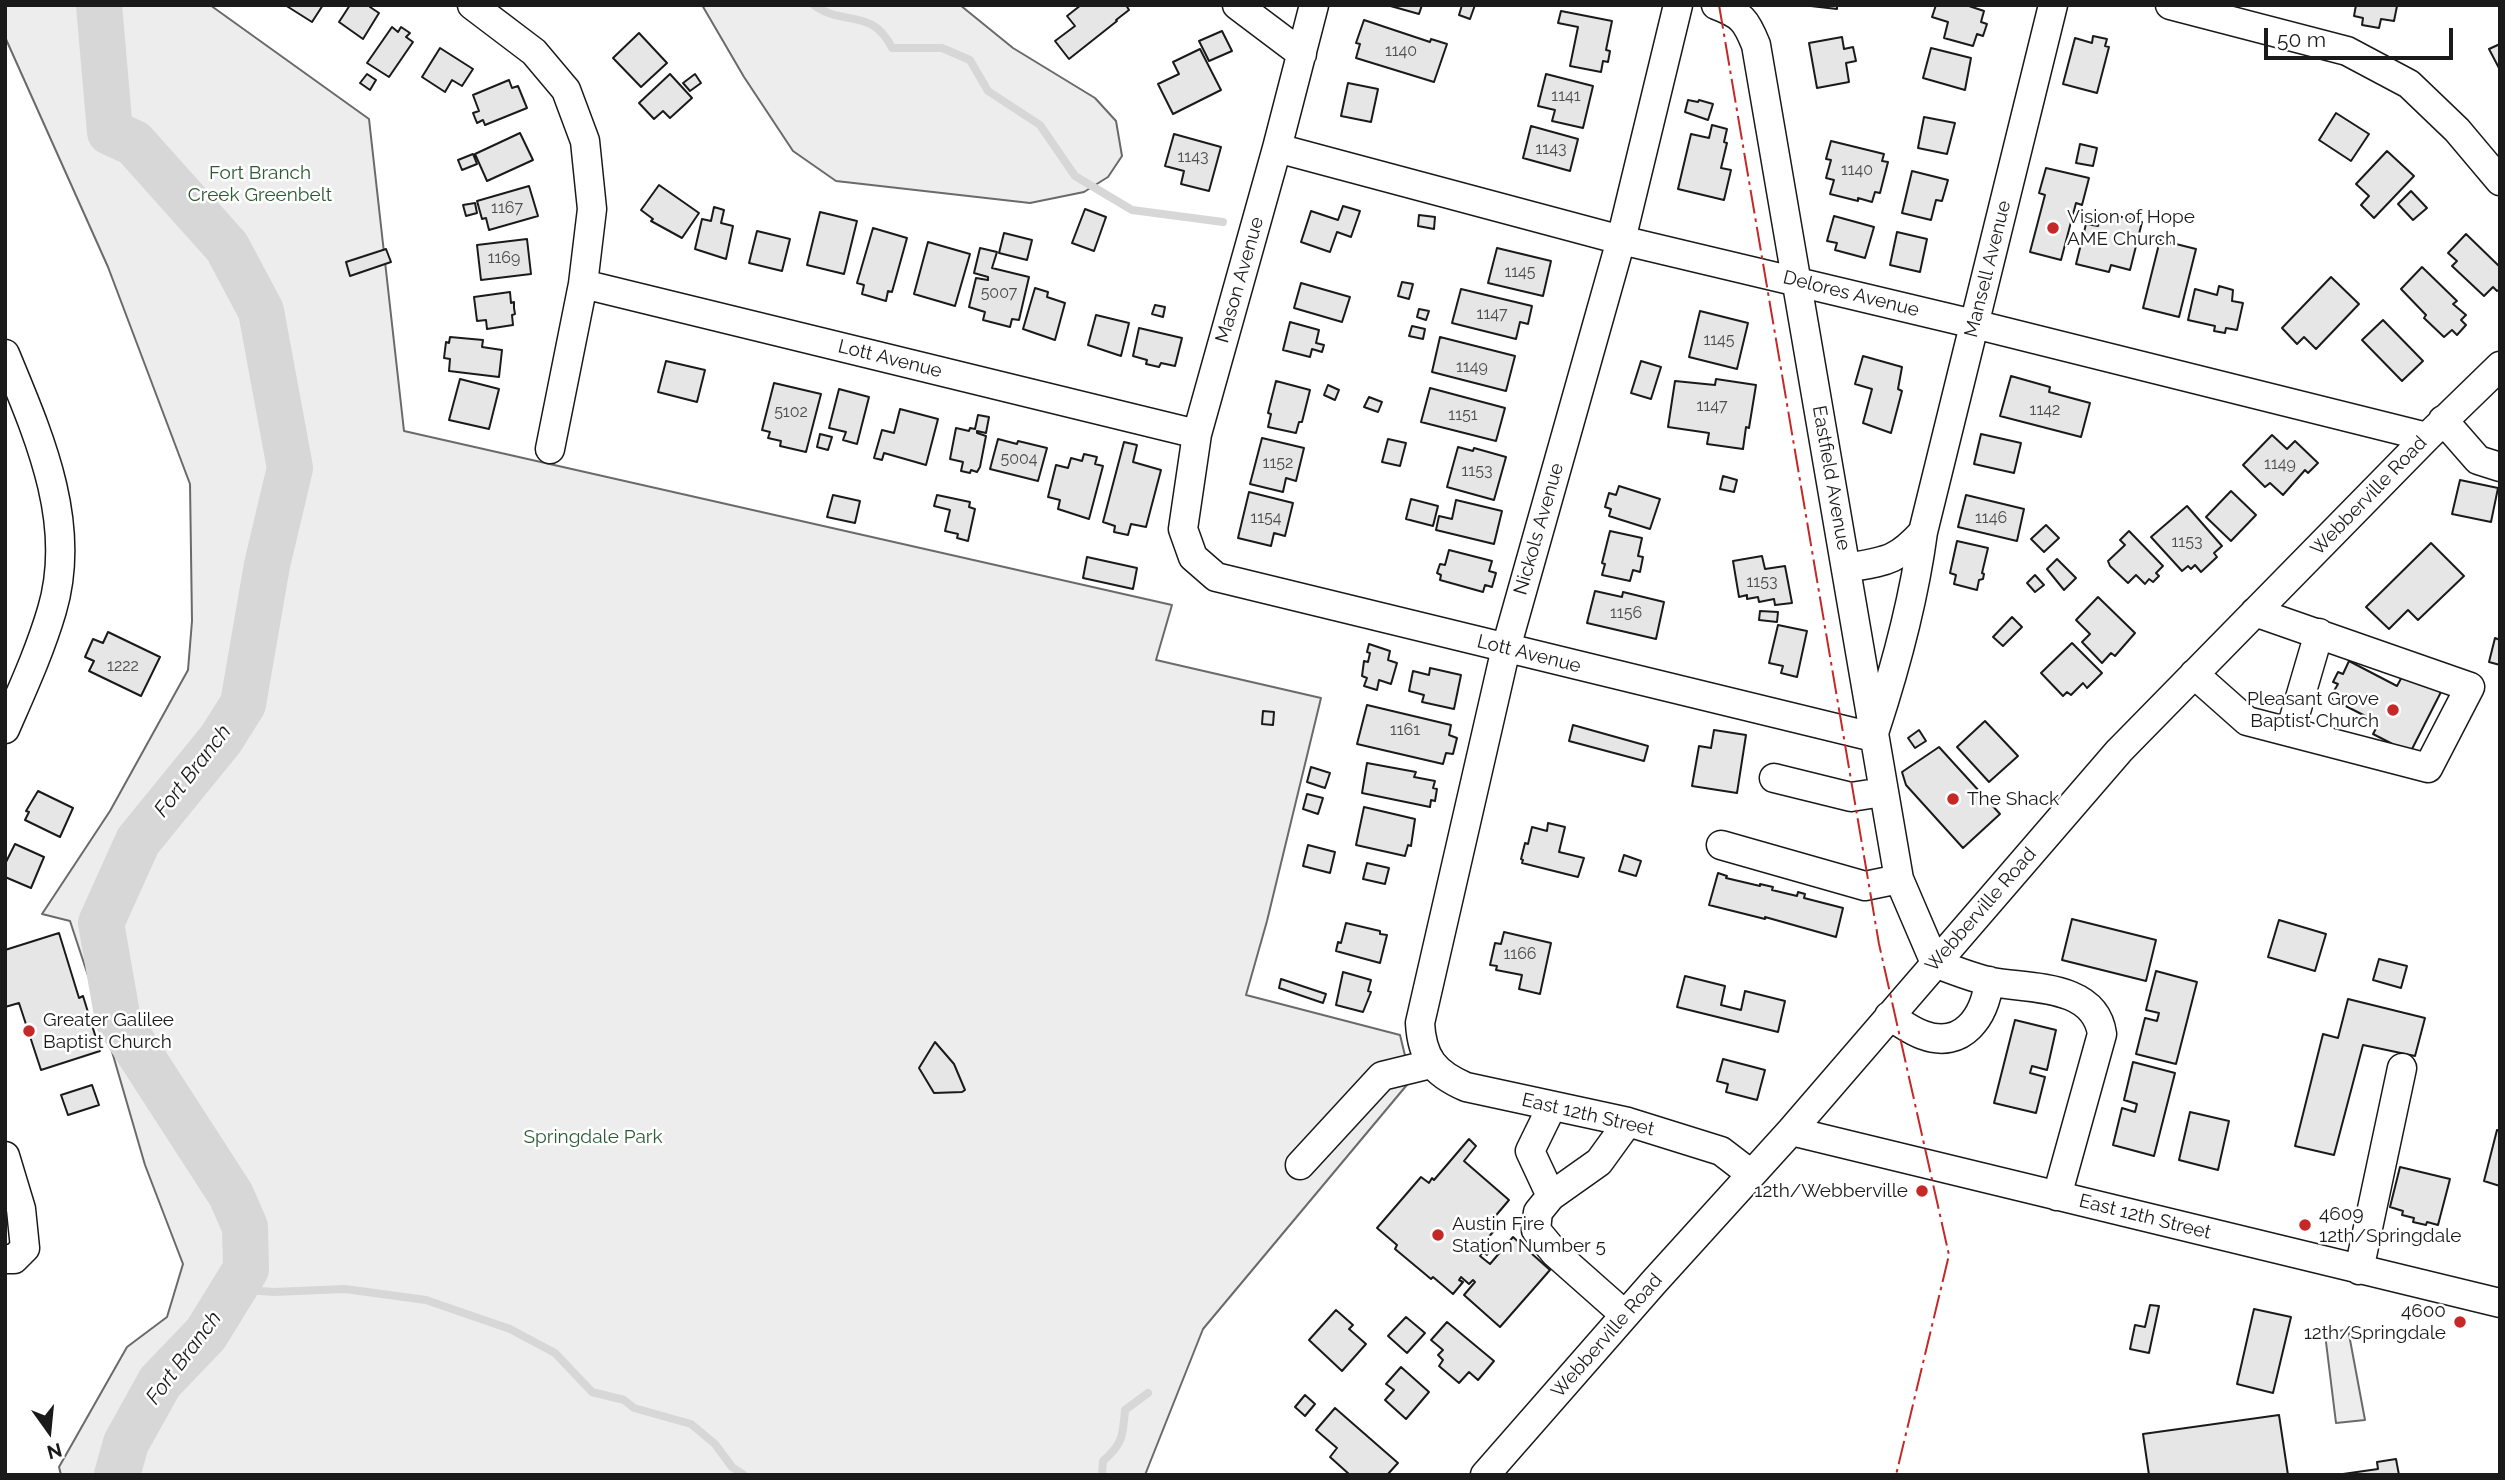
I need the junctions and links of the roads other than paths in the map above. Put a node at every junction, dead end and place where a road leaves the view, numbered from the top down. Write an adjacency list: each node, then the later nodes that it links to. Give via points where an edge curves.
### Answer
1 (472, 5): 13 (street, via 534,52 566,90 585,141 592,209)
2 (1237, 5): 8 (street)
3 (1314, 5): 8 (street, Mason Avenue)
4 (1678, 5): 11 (street, Nickols Avenue)
5 (1716, 5): 12 (street, Eastfield Avenue, via 1738,14 1756,46)
6 (2053, 5): 14 (street, Mansell Avenue)
7 (2170, 5): 10 (street, via 2347,51 2409,84 2457,130)
8 (1302, 54): 9 (street, Mason Avenue)
9 (1277, 149): 11 (street, Delores Avenue); 18 (street, Mason Avenue)
10 (2500, 181)
11 (1621, 240): 12 (street, Delores Avenue); 26 (street, Nickols Avenue)
12 (1798, 281): 14 (street, Delores Avenue); 23 (street, Eastfield Avenue)
13 (583, 284): 18 (street, Lott Avenue); 19 (street)
14 (1974, 324): 17 (street, Delores Avenue); 21 (street, Mansell Avenue)
15 (5, 354): 28 (street, via 42,446 59,515 60,546 52,609)
16 (2500, 366): 17 (street, Webberville Road)
17 (2435, 428): 20 (street, via 2478,460); 24 (street, Webberville Road)
18 (1197, 434): 22 (street, Mason Avenue, via 1183,529)
19 (550, 449)
20 (2500, 467)
21 (1923, 532): 23 (street, via 1905,552 1887,561); 30 (street, Mansell Avenue)
22 (1193, 557): 26 (street, Lott Avenue, via 1216,577)
23 (1846, 568): 30 (street, Eastfield Avenue)
24 (2255, 612): 25 (street); 27 (street, Webberville Road)
25 (2319, 633): 29 (street); 29 (street, via 2470,687 2428,768)
26 (1506, 648): 30 (street, Lott Avenue); 38 (street, Nickols Avenue, via 1420,1023)
27 (2194, 674): 29 (street, via 2247,721); 35 (street, Webberville Road, via 2119,751)
28 (5, 729)
29 (2290, 732)
30 (1873, 737): 32 (street, Eastfield Avenue)
31 (1774, 778): 32 (street, via 1851,797)
32 (1883, 792): 34 (street, Eastfield Avenue)
33 (1721, 845): 34 (street, via 1865,886)
34 (1899, 879): 35 (street, Eastfield Avenue)
35 (1934, 963): 36 (street); 37 (street, Webberville Road)
36 (1989, 981): 37 (street, via 1987,999 1976,1021 1947,1038 1922,1035); 47 (street, via 2066,994 2090,1007 2100,1020 2102,1034)
37 (1889, 1016): 42 (street, Webberville Road)
38 (1429, 1060): 40 (street, East 12th Street, via 1448,1079 1466,1087); 44 (street, via 1382,1076)
39 (2402, 1068): 49 (street)
40 (1552, 1106): 41 (street, East 12th Street); 46 (street, via 1530,1151)
41 (1628, 1122): 45 (street, East 12th Street, via 1721,1151); 46 (street, via 1599,1162)
42 (1791, 1131): 45 (street, Webberville Road); 47 (street, East 12th Street)
43 (5, 1156): 48 (street, via 21,1209 24,1248 14,1259)
44 (1300, 1165)
45 (1751, 1174): 51 (street, Webberville Road)
46 (1551, 1196): 51 (street, via 1538,1212 1536,1230 1555,1254)
47 (2057, 1196): 49 (street, East 12th Street)
48 (5, 1259)
49 (2359, 1270): 50 (street, East 12th Street)
50 (2500, 1303)
51 (1625, 1315): 52 (street, Webberville Road)
52 (1485, 1475)

